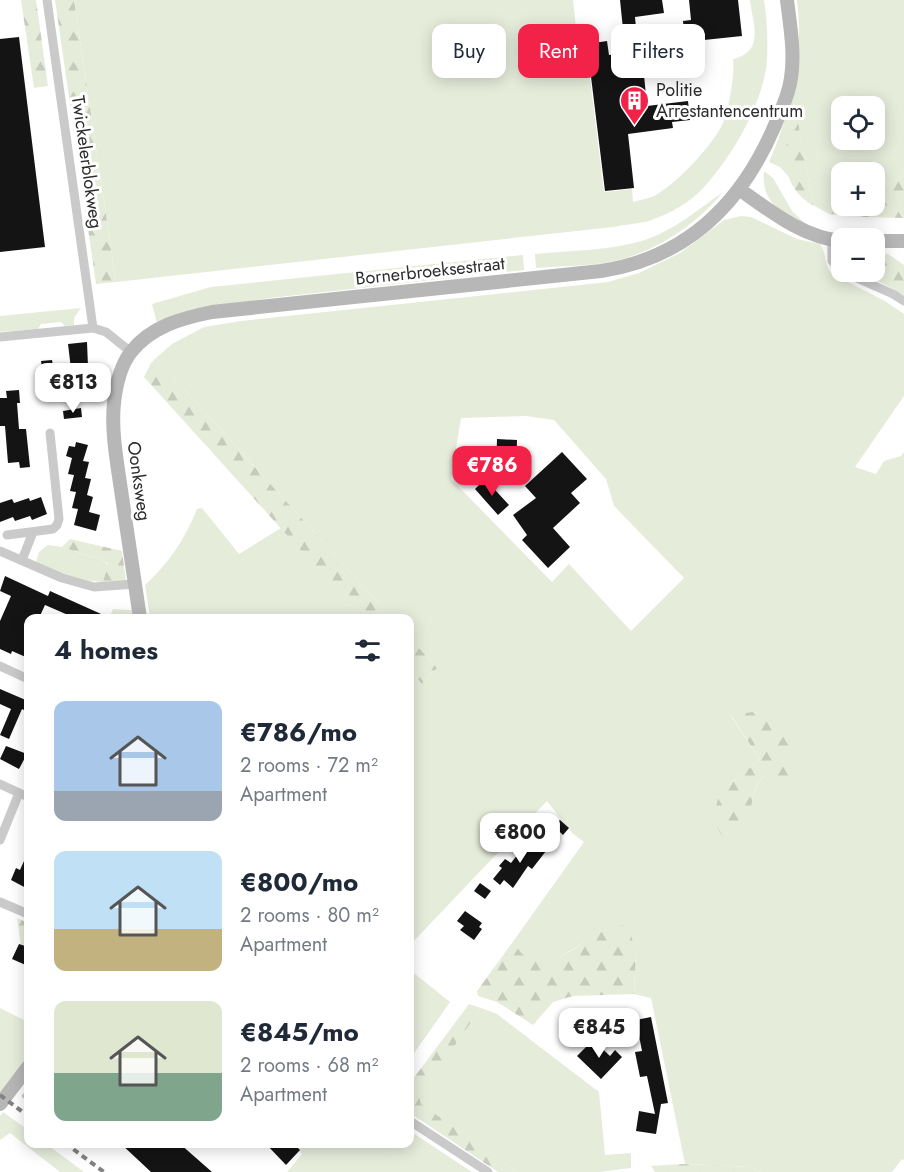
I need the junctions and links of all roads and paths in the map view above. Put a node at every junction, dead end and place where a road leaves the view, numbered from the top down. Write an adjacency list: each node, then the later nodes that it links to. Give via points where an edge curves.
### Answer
1 (47, 0): 9 (street, Twickelerblokweg)
2 (787, 0): 3 (main road, Bornerbroeksestraat, via 792,77 759,162)
3 (739, 189): 4 (main road, via 780,218); 11 (main road, Bornerbroeksestraat, via 697,231 666,251 635,264 601,271 212,312 165,326)
4 (831, 239)
5 (885, 241): 6 (main road)
6 (904, 241)
7 (866, 282): 8 (street)
8 (904, 301)
9 (93, 328): 10 (street); 11 (street, via 106,332)
10 (0, 337)
11 (131, 352): 17 (main road, Oonksweg, via 117,383 113,425)
12 (50, 433): 13 (street, via 59,519 53,529)
13 (33, 532): 14 (street); 16 (street)
14 (7, 535)
15 (0, 551): 16 (street)
16 (22, 560): 17 (street, via 94,588)
17 (135, 584): 18 (main road, Oonksweg)
18 (139, 614)
19 (0, 666): 20 (street)
20 (24, 677)
21 (0, 784): 22 (street)
22 (19, 793): 23 (street); 24 (street)
23 (24, 795)
24 (0, 840)
25 (0, 902): 26 (street)
26 (24, 912)
27 (24, 1072): 28 (main road)
28 (0, 1104)
29 (414, 1123): 30 (street)
30 (488, 1172)

